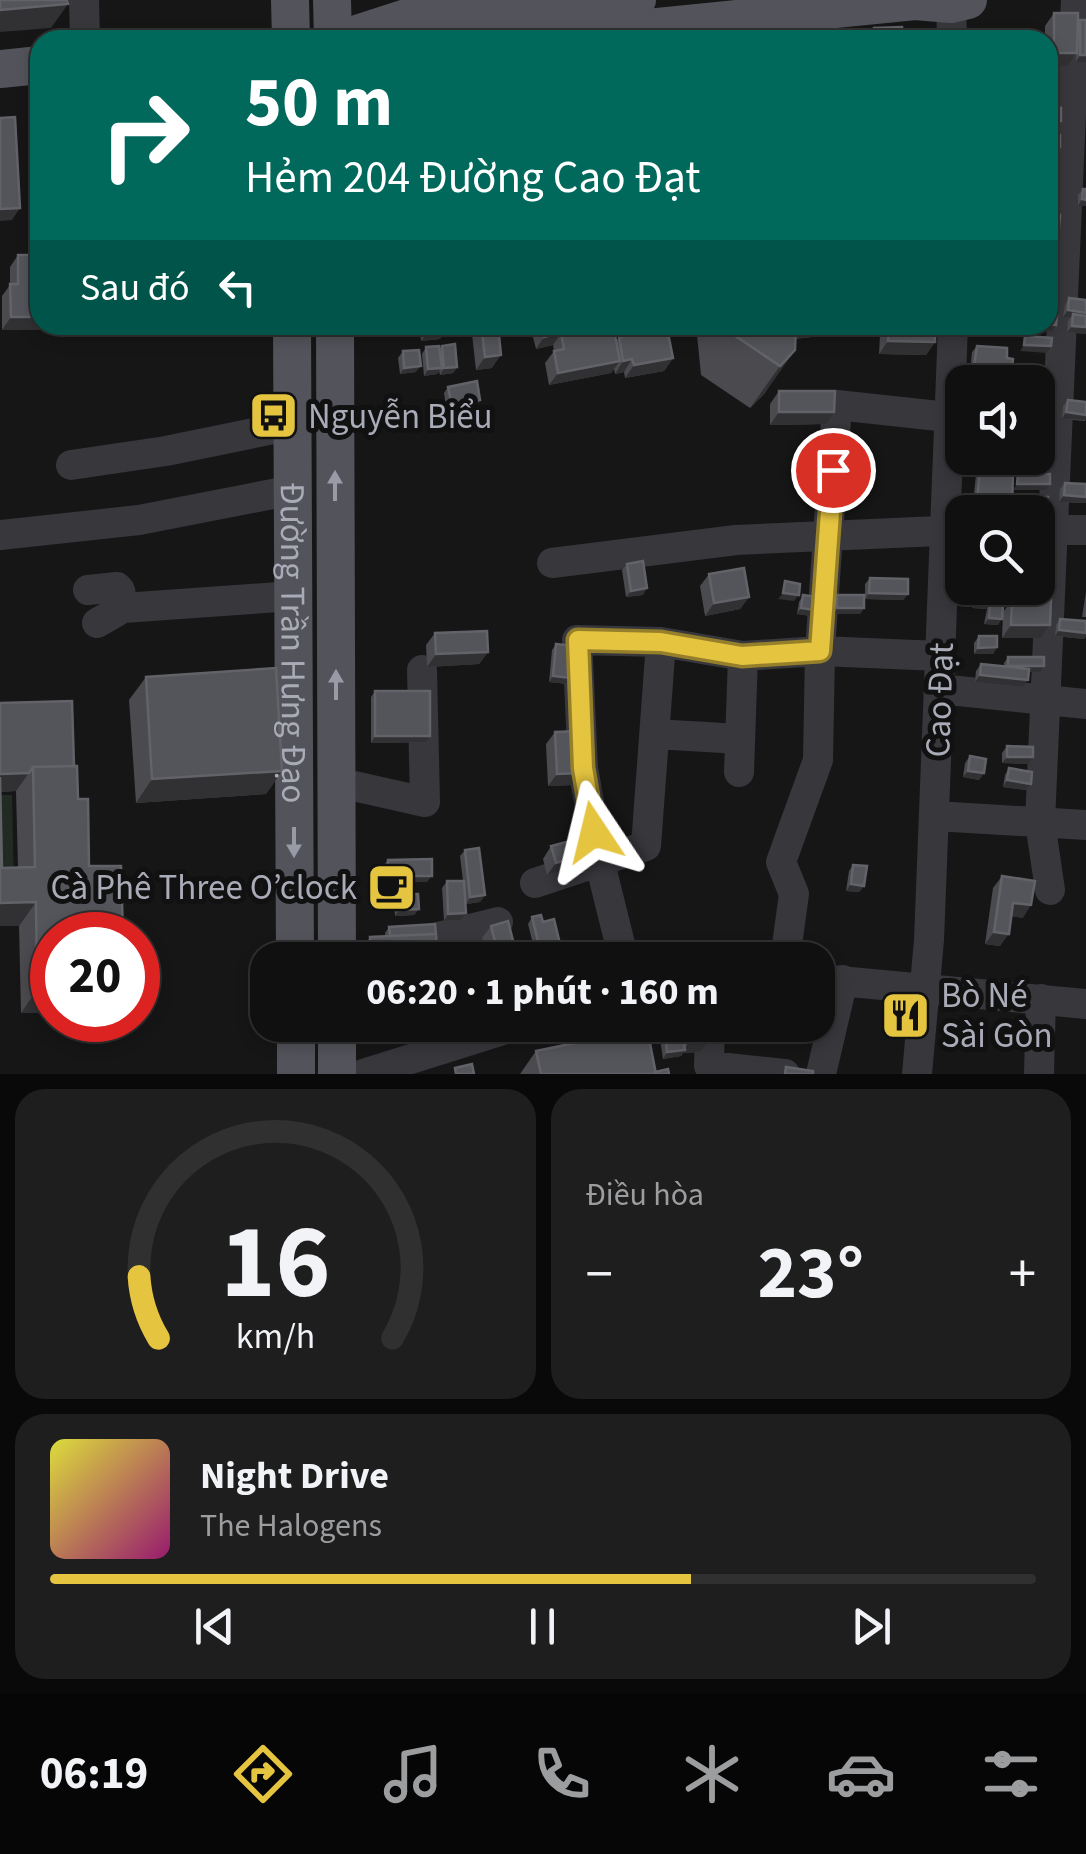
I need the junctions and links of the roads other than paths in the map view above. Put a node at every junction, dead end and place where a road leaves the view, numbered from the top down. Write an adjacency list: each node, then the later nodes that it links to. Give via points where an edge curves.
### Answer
1 (84, 0): 7 (street)
2 (290, 0): 8 (main road)
3 (332, 0): 9 (main road)
4 (637, 0): 10 (main road, via 403,19)
5 (1076, 0): 14 (street)
6 (955, 11): 11 (main road, via 915,2)
7 (85, 30)
8 (290, 30)
9 (335, 30)
10 (368, 30)
11 (630, 30)
12 (30, 67): 13 (main road)
13 (0, 69)
14 (1065, 261): 23 (street)
15 (292, 335): 20 (main road, Đường Trần Hưng Đạo)
16 (335, 335): 45 (main road, Đường Trần Hưng Đạo, one-way to 16)
17 (952, 335): 18 (street, Cao Đạt)
18 (950, 365)
19 (945, 417): 28 (street, via 836,404)
20 (292, 425): 21 (street); 22 (main road, Đường Trần Hưng Đạo)
21 (70, 464)
22 (293, 490): 27 (street, via 139,520); 31 (main road, Đường Trần Hưng Đạo)
23 (1048, 495)
24 (945, 530): 28 (street)
25 (1055, 530): 26 (street)
26 (1086, 530)
27 (0, 535)
28 (830, 535): 29 (street); 35 (street)
29 (552, 563)
30 (88, 590): 31 (street, via 120,590 110,615)
31 (293, 596): 46 (main road, Đường Trần Hưng Đạo)
32 (946, 605): 37 (street, Cao Đạt)
33 (1046, 605): 40 (street)
34 (661, 642): 36 (street); 42 (street); 50 (street, via 578,640 583,768)
35 (820, 651): 36 (street); 37 (street); 58 (street, via 818,760 781,862 794,894)
36 (742, 656): 43 (street)
37 (940, 656): 39 (street, Cao Đạt)
38 (422, 670): 45 (street, via 425,802)
39 (939, 689): 40 (street); 47 (street, Cao Đạt)
40 (1045, 702): 41 (street); 48 (street)
41 (1086, 704)
42 (656, 734): 43 (street); 50 (street, via 646,846)
43 (740, 739): 44 (street)
44 (739, 772)
45 (336, 782): 46 (main road); 55 (main road, Đường Trần Hưng Đạo)
46 (294, 786): 54 (main road, Đường Trần Hưng Đạo, one-way to 54)
47 (935, 816): 48 (street); 60 (street, Cao Đạt)
48 (1040, 822): 49 (street); 52 (street)
49 (1086, 825)
50 (600, 863): 51 (street); 57 (street)
51 (535, 883)
52 (1050, 890)
53 (498, 922): 56 (street)
54 (295, 942)
55 (337, 942)
56 (439, 942)
57 (620, 942)
58 (787, 942)
59 (835, 979): 60 (street)
60 (925, 986): 62 (street); 73 (street, Cao Đạt)
61 (1084, 995): 62 (street)
62 (1041, 999): 74 (street)
63 (296, 1042): 68 (main road)
64 (337, 1042): 69 (main road)
65 (710, 1042): 71 (street, via 709,1066)
66 (824, 1042): 72 (street)
67 (447, 1049): 70 (street)
68 (296, 1074)
69 (337, 1074)
70 (363, 1074)
71 (785, 1074)
72 (821, 1074)
73 (917, 1074)
74 (1040, 1074)

